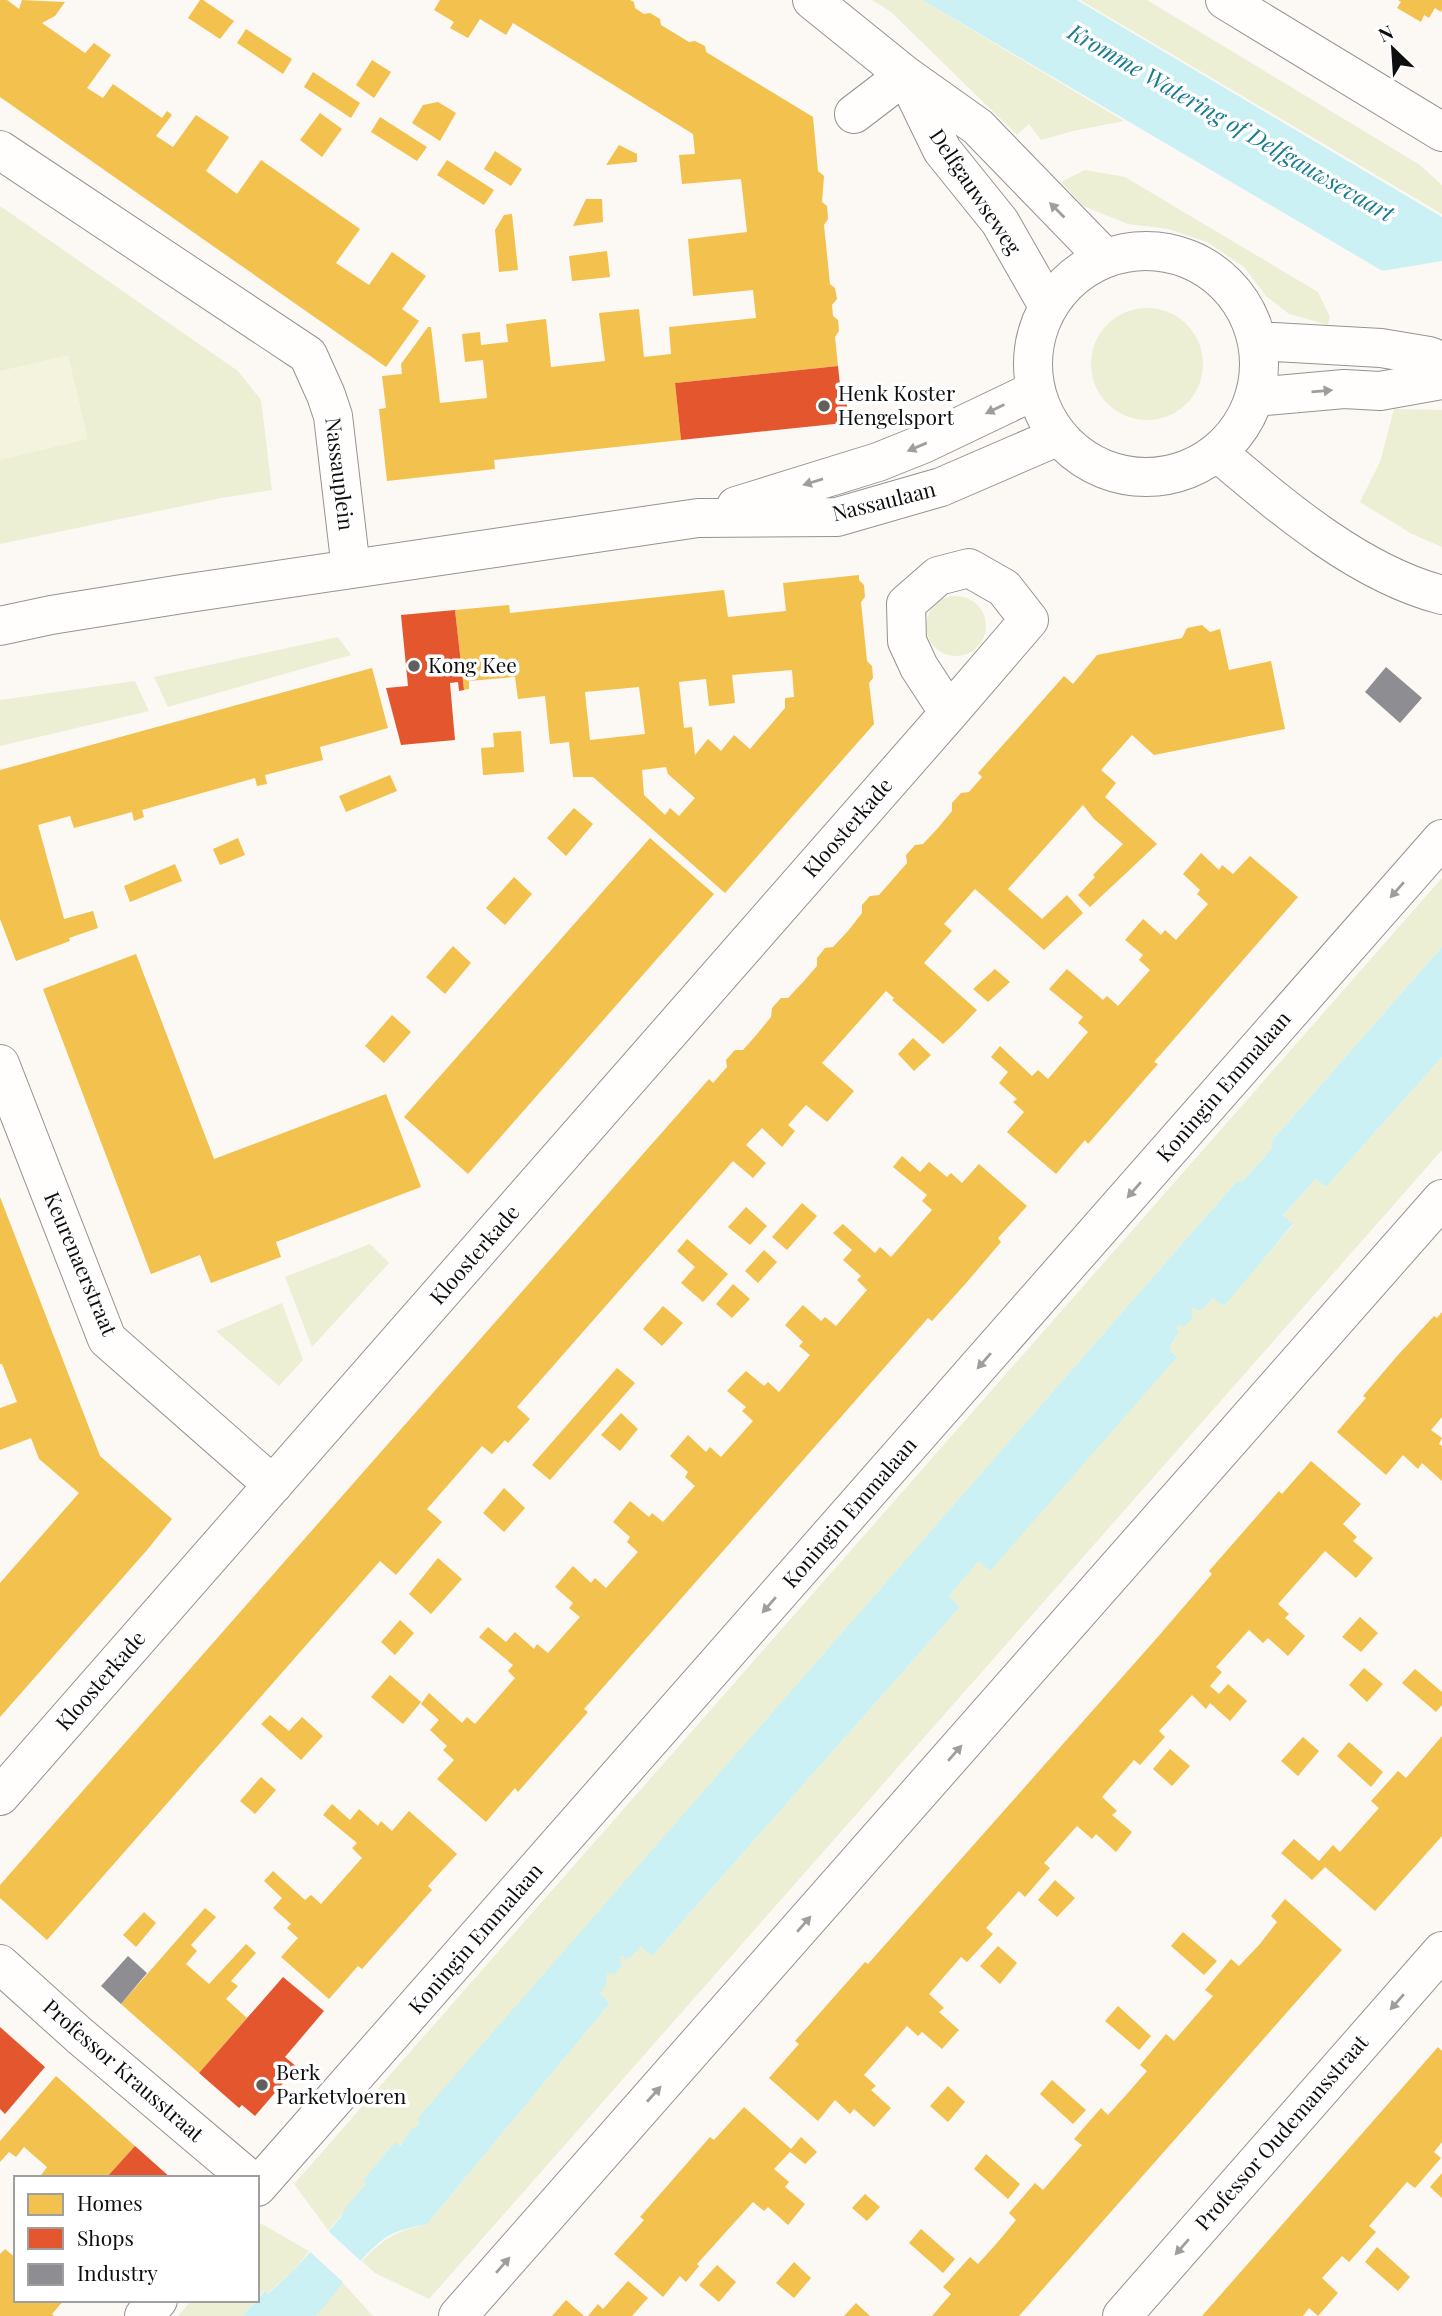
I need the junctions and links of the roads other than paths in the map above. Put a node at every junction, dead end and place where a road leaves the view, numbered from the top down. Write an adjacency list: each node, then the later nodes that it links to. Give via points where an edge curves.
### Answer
1 (812, 0): 3 (street, Delfgauwseweg)
2 (1225, 0): 5 (street)
3 (905, 75): 4 (street); 7 (street, Delfgauwseweg, one-way to 3, via 978,127); 8 (street, Delfgauwseweg, via 942,150 999,222)
4 (854, 114)
5 (1442, 132)
6 (0, 150): 17 (street, Nassauplein, via 308,355 333,416)
7 (1105, 258): 8 (street, via 1073,277); 9 (street, via 1133,251 1161,252 1196,262 1234,291)
8 (1048, 306): 12 (street, via 1034,346)
9 (1258, 341): 10 (street, via 1381,348); 13 (street)
10 (1442, 361)
11 (1442, 380): 13 (street, one-way to 11, via 1344,389 1380,391)
12 (1036, 390): 14 (street); 16 (street, Nassaulaan, one-way to 16, via 878,462)
13 (1254, 397): 15 (street, via 1240,427)
14 (1059, 436): 15 (street, via 1089,462 1125,475 1145,477 1184,470); 16 (street, Nassaulaan, via 941,487 837,517)
15 (1217, 452): 18 (street, via 1323,536 1388,574)
16 (698, 518): 17 (street, Nassaulaan)
17 (351, 569): 19 (street)
18 (1442, 594)
19 (0, 626)
20 (948, 713): 24 (street, Kloosterkade)
21 (1442, 839): 29 (street, Koningin Emmalaan, one-way to 29)
22 (0, 1064): 24 (street, Keurenaerstraat, via 107,1339)
23 (1441, 1203): 32 (street, one-way to 23)
24 (273, 1485): 25 (street, Kloosterkade)
25 (0, 1796)
26 (1442, 1951): 33 (street, Professor Oudemansstraat, one-way to 33)
27 (0, 1964): 28 (street, Professor Krausstraat)
28 (246, 2176)
29 (259, 2184)
30 (156, 2302): 31 (street)
31 (145, 2316)
32 (458, 2316)
33 (1122, 2316)

